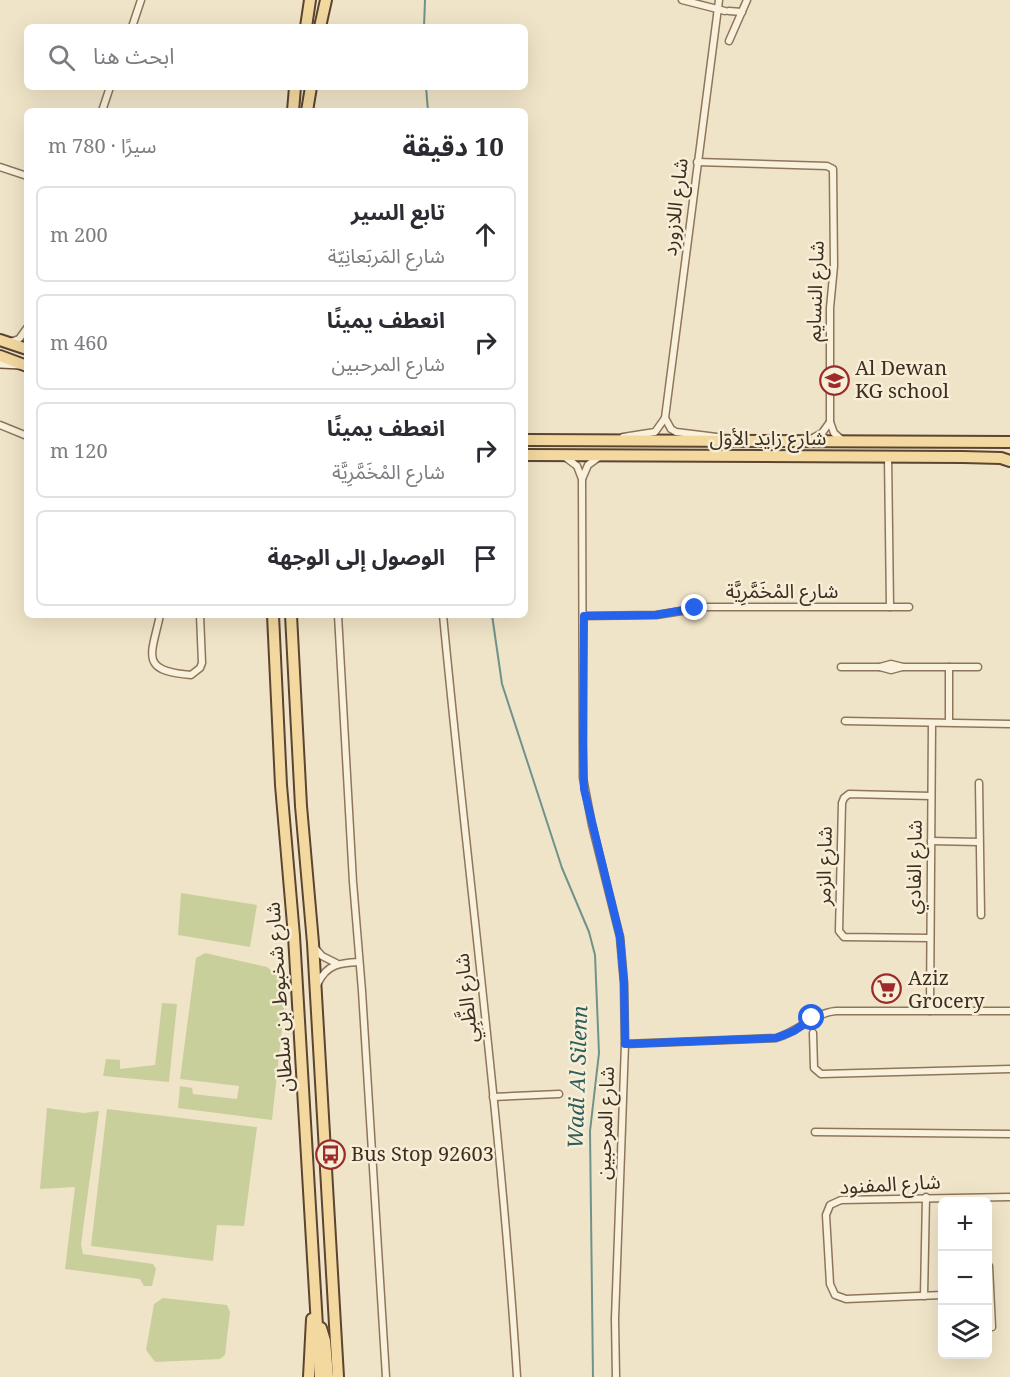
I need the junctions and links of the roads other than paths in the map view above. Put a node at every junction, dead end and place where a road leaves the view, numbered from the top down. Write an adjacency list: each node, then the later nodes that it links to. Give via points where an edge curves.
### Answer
1 (141, 0): 9 (street)
2 (310, 0): 10 (main road)
3 (326, 0): 11 (main road)
4 (682, 0): 7 (street)
5 (719, 0): 7 (street, شارع اللازورد)
6 (747, 0): 8 (street)
7 (724, 10): 8 (street); 19 (street, شارع اللازورد)
8 (742, 12): 12 (street)
9 (133, 24)
10 (306, 24)
11 (321, 24)
12 (729, 41)
13 (110, 90): 16 (street)
14 (295, 90): 17 (main road)
15 (310, 90): 18 (main road)
16 (103, 108)
17 (293, 108)
18 (308, 108)
19 (697, 162): 28 (street, شارع اللازورد); 29 (street, شارع النسايم, via 833,169)
20 (0, 167): 21 (street)
21 (24, 175)
22 (24, 332): 23 (street, via 19,339)
23 (4, 341): 24 (main road)
24 (24, 348)
25 (0, 356): 27 (main road)
26 (0, 363): 27 (street)
27 (24, 365)
28 (665, 418): 33 (street, via 655,432); 34 (street, via 676,432)
29 (830, 422): 35 (street, via 822,433); 36 (street)
30 (0, 425): 31 (street)
31 (24, 434)
32 (529, 440): 33 (main road, شارع زايد الأول)
33 (617, 440): 34 (main road, شارع زايد الأول)
34 (725, 441): 35 (main road, شارع زايد الأول)
35 (804, 441): 36 (main road, شارع زايد الأول)
36 (843, 441): 37 (main road, شارع زايد الأول)
37 (1010, 442)
38 (529, 455): 40 (main road, شارع زايد الأول)
39 (604, 455): 40 (main road, شارع زايد الأول); 41 (main road, شارع زايد الأول); 43 (street, via 588,465)
40 (562, 456): 43 (street, via 577,466)
41 (888, 456): 42 (main road, شارع زايد الأول); 44 (street)
42 (1010, 461)
43 (582, 479): 46 (street, شارع المرحبين)
44 (890, 607): 45 (street, شارع المْخَمَّرِيَّة); 46 (street, شارع المْخَمَّرِيَّة, via 707,607 656,615)
45 (909, 607)
46 (584, 616): 73 (street, شارع المرحبين, via 584,789 620,937)
47 (159, 618): 48 (street, via 153,662 160,669 191,675 202,663)
48 (200, 618)
49 (273, 618): 83 (main road, شارع شخبوط بن سلطان)
50 (291, 618): 66 (main road, شارع شخبوط بن سلطان)
51 (338, 618): 67 (street)
52 (443, 618): 76 (street, شارع الظَّبِي)
53 (841, 667): 54 (street)
54 (949, 667): 55 (street); 57 (street)
55 (978, 667)
56 (845, 722): 58 (street)
57 (949, 722): 58 (street); 59 (street)
58 (932, 723): 61 (street, شارع الفادي)
59 (1010, 724)
60 (979, 783): 63 (street)
61 (931, 796): 62 (street, شارع الفادي); 65 (street, شارع الزمر, via 849,794 844,798 839,931 844,937)
62 (931, 841): 63 (street); 65 (street, شارع الفادي)
63 (979, 842): 64 (street)
64 (981, 915)
65 (929, 938): 70 (street, شارع الفادي)
66 (312, 942): 68 (street, via 322,956); 69 (main road, شارع شخبوط بن سلطان)
67 (359, 962): 68 (street); 89 (street)
68 (336, 963): 69 (street, via 322,974)
69 (315, 989): 88 (main road, شارع شخبوط بن سلطان)
70 (930, 1011): 71 (street); 73 (street, via 831,1011 786,1035 767,1039)
71 (1010, 1011)
72 (813, 1033): 74 (street, via 814,1068 821,1074)
73 (625, 1044): 91 (street, شارع المرحبين)
74 (1010, 1069)
75 (559, 1094): 76 (street)
76 (493, 1097): 90 (street, شارع الظَّبِي)
77 (815, 1132): 78 (street)
78 (1010, 1134)
79 (926, 1197): 80 (street, شارع المفنود); 82 (street); 82 (street, شارع المفنود, via 838,1200 830,1205 826,1215 830,1284 835,1295 846,1299)
80 (1010, 1197)
81 (938, 1295): 82 (street, شارع المفنود)
82 (924, 1296)
83 (316, 1304): 84 (main road, شارع شخبوط بن سلطان); 85 (main road, via 309,1335)
84 (316, 1324): 86 (main road, شارع شخبوط بن سلطان); 87 (main road, via 324,1335)
85 (309, 1377)
86 (320, 1377)
87 (328, 1377)
88 (338, 1377)
89 (386, 1377)
90 (518, 1377)
91 (616, 1377)

